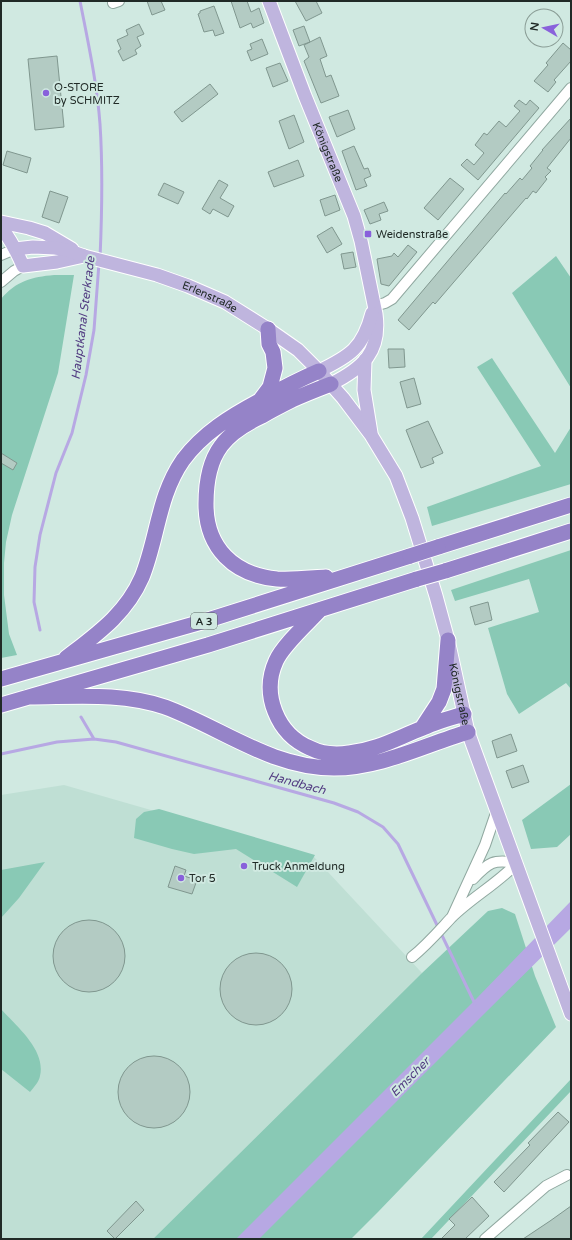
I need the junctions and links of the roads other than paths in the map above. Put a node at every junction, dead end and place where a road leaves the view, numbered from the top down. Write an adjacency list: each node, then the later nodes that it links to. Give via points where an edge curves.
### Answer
1 (269, 1): 10 (main road, Königstraße, via 354,216)
2 (571, 88): 10 (street, via 392,299)
3 (1, 222): 7 (main road, Erlenstraße, via 45,233)
4 (1, 227): 5 (main road)
5 (15, 249): 6 (street); 7 (main road, Erlenstraße, via 55,248); 8 (main road)
6 (1, 255)
7 (84, 256): 8 (main road, Erlenstraße); 11 (main road, Erlenstraße, via 188,286 225,302)
8 (23, 266): 9 (street)
9 (1, 282)
10 (374, 306): 12 (main road, Königstraße, via 376,336); 13 (main road, Königstraße, via 360,343 346,357)
11 (268, 329): 13 (main road, Erlenstraße, via 298,350); 15 (highway, via 275,368 270,387)
12 (365, 360): 14 (main road, Königstraße, via 349,375); 16 (main road, via 364,390)
13 (319, 371): 14 (main road, Königstraße); 15 (highway)
14 (331, 384): 16 (main road, Königstraße); 19 (highway, via 292,400 232,433 213,461 206,493 206,508 210,532 218,549 243,570 258,576 278,579)
15 (261, 400): 22 (highway, via 219,425 191,450 176,471 165,496 146,563 130,598 109,624)
16 (371, 435): 21 (main road, Königstraße, via 404,496)
17 (571, 505): 19 (highway, A 3, bridge)
18 (571, 531): 20 (highway, A 3, bridge)
19 (349, 576): 22 (highway, A 3)
20 (320, 610): 24 (highway, A 3); 27 (highway, via 283,650 272,673 270,691 273,707 285,729 309,748 337,754 375,748)
21 (448, 640): 26 (main road, Königstraße); 27 (highway, via 444,689 439,702)
22 (59, 664): 23 (highway, A 3)
23 (1, 680)
24 (29, 697): 25 (highway, A 3); 28 (highway, via 103,696 138,700 181,714 274,757 317,767 342,768 367,764)
25 (1, 704)
26 (464, 714): 27 (highway); 28 (main road, Königstraße)
27 (422, 728)
28 (468, 732): 29 (main road, Königstraße)
29 (497, 810): 30 (main road, Königstraße); 31 (street)
30 (517, 863): 31 (street, via 501,862 485,866); 32 (street); 34 (main road, Königstraße)
31 (467, 886): 32 (street)
32 (448, 922): 33 (street)
33 (412, 957)
34 (571, 1014)
35 (567, 1175): 36 (street, via 546,1186)
36 (485, 1239)

